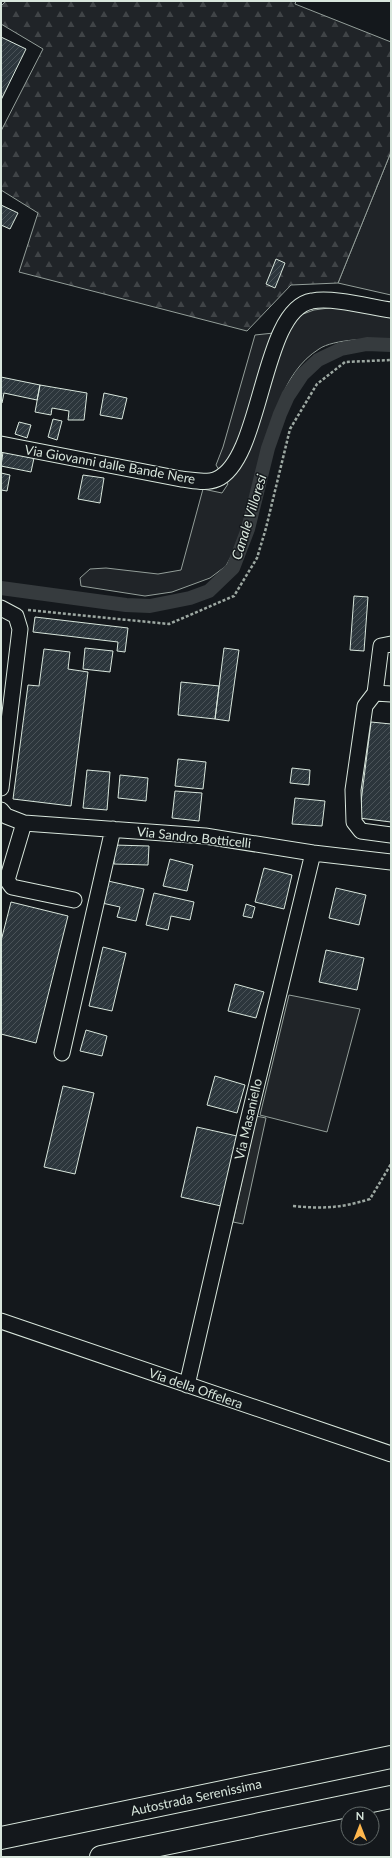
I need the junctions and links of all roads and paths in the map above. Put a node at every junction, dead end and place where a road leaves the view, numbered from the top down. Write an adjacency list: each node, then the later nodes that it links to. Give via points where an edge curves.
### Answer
1 (391, 310): 3 (street, Via Giovanni dalle Bande Nere, via 312,300 300,306 286,321 240,456 228,472 216,480 181,479)
2 (391, 360): 4 (path, via 345,362 317,384 290,429 257,558 234,596 169,624)
3 (1, 444)
4 (1, 608): 8 (street, via 16,616 20,629)
5 (391, 644): 6 (street, via 381,646)
6 (374, 693): 7 (street); 12 (street, via 365,706 353,790 354,822 361,831)
7 (391, 694)
8 (1, 788)
9 (3, 815): 10 (street, Via Sandro Botticelli)
10 (24, 823): 11 (street, Via Sandro Botticelli); 15 (street, via 7,880 12,887)
11 (113, 829): 13 (street, Via Sandro Botticelli, via 205,836); 16 (street)
12 (391, 835)
13 (312, 853): 14 (street, Via Sandro Botticelli); 20 (street, Via Masaniello)
14 (391, 862)
15 (74, 900)
16 (62, 1053)
17 (391, 1164): 18 (path, via 370,1199 324,1209)
18 (293, 1206)
19 (1, 1321): 20 (street, Via della Offelera)
20 (187, 1385): 21 (street, Via della Offelera)
21 (391, 1454)
22 (391, 1757): 24 (highway, Autostrada Serenissima)
23 (391, 1797): 25 (highway)
24 (1, 1838)
25 (101, 1857)

